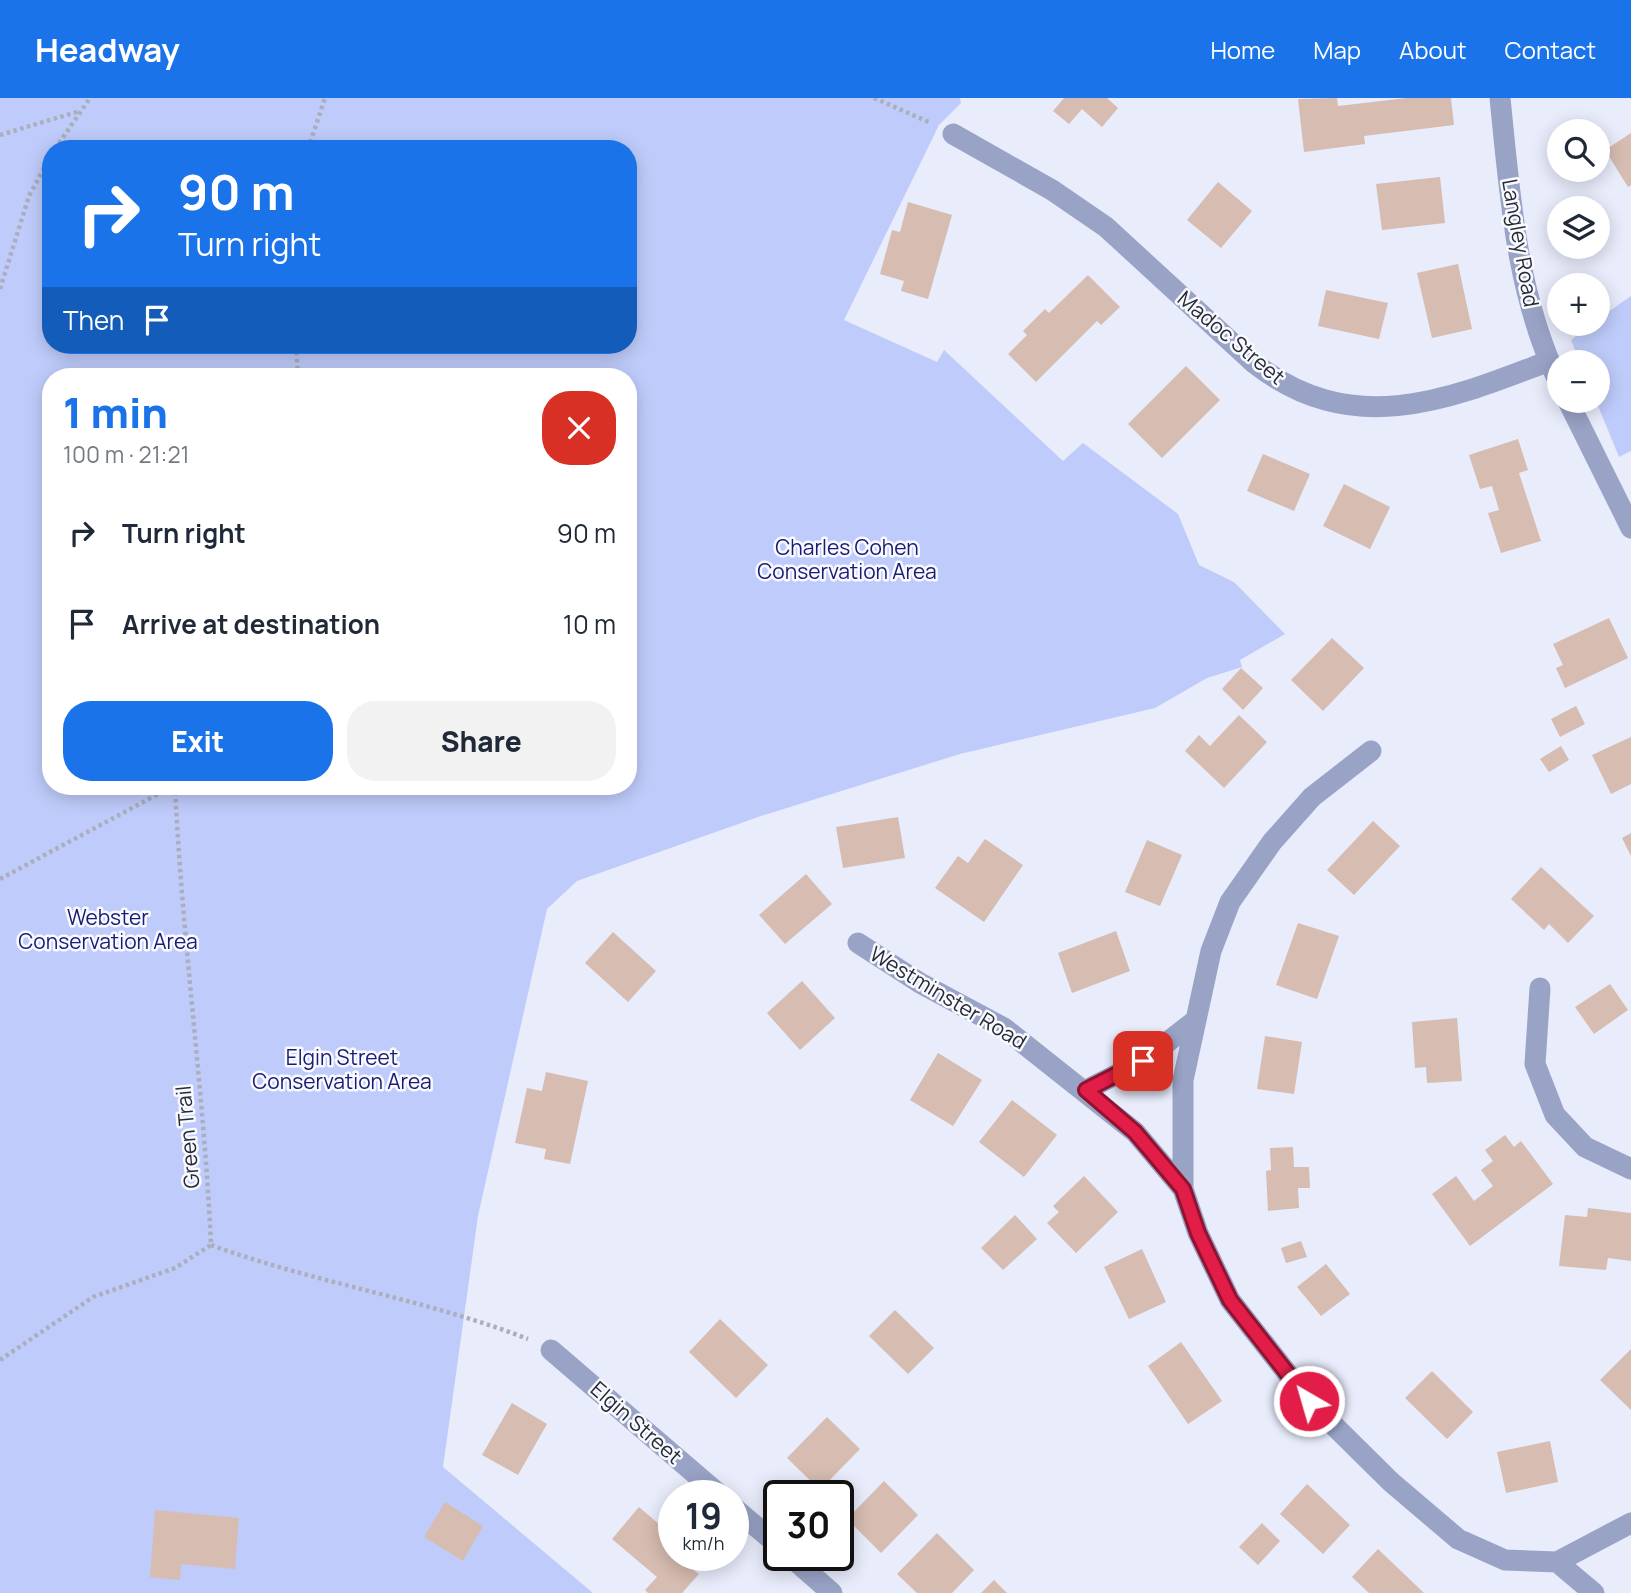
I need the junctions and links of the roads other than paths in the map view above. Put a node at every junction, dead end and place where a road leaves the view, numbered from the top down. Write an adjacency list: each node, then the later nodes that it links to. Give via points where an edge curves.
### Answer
1 (1500, 98): 3 (street, Langley Road, via 1520,264)
2 (953, 134): 4 (street, Madoc Street, via 1081,208 1254,363 1273,378 1315,398 1361,407 1411,405 1455,396)
3 (1547, 356)
4 (1547, 362)
5 (1574, 413): 6 (street)
6 (1631, 528)
7 (1371, 751): 10 (street, via 1312,797 1272,842 1230,902 1210,951)
8 (858, 943): 11 (street, Westminster Road, via 1004,1028)
9 (1540, 988): 12 (street, via 1535,1064 1555,1115 1585,1147)
10 (1196, 1020): 11 (street, via 1143,1061); 13 (street, via 1183,1080)
11 (1086, 1090): 13 (street, Westminster Road, via 1135,1132)
12 (1631, 1169)
13 (1183, 1189): 19 (street, Westminster Road, via 1230,1300 1309,1401 1391,1482 1458,1539 1505,1560)
14 (551, 1350): 15 (street, Elgin Street)
15 (702, 1480)
16 (749, 1521): 18 (street)
17 (1631, 1522): 19 (street)
18 (763, 1532)
19 (1557, 1562): 22 (street)
20 (807, 1571): 21 (street)
21 (832, 1593)
22 (1594, 1593)

